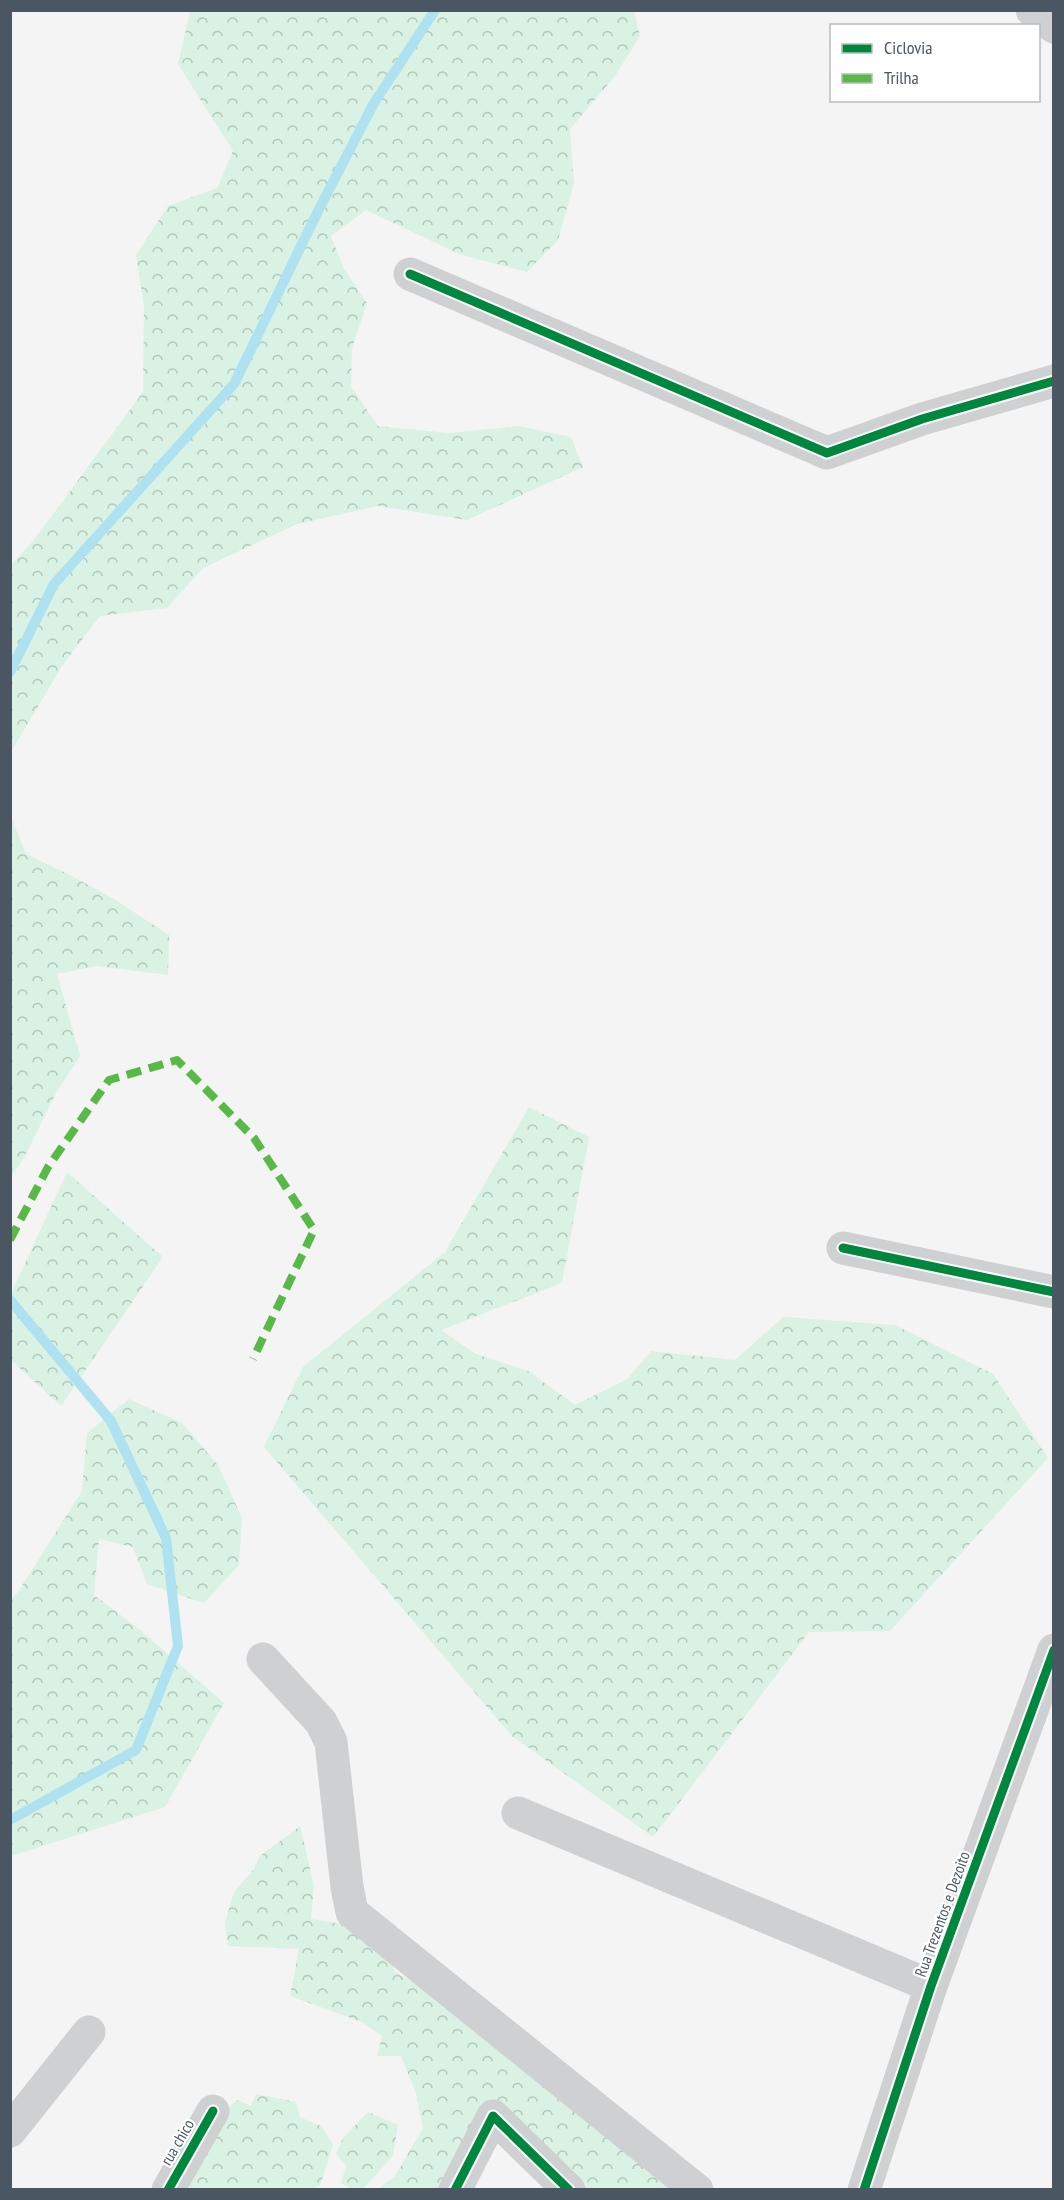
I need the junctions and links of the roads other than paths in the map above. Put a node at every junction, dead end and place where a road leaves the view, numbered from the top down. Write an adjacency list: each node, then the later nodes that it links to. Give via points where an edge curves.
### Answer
1 (1032, 10): 2 (street)
2 (1053, 27)
3 (410, 274): 4 (street, via 827,453 922,419)
4 (1053, 381)
5 (843, 1248): 6 (street)
6 (1053, 1292)
7 (1053, 1650): 10 (street, Rua Trezentos e Dezoito)
8 (263, 1659): 17 (street, via 321,1722 331,1742 352,1912)
9 (518, 1813): 10 (street)
10 (931, 1986): 18 (street, Rua Trezentos e Dezoito)
11 (89, 2032): 13 (street)
12 (213, 2111): 14 (street, rua chico)
13 (10, 2132)
14 (168, 2190)
15 (455, 2190): 16 (street, via 493,2116)
16 (568, 2190)
17 (697, 2190)
18 (864, 2190)

